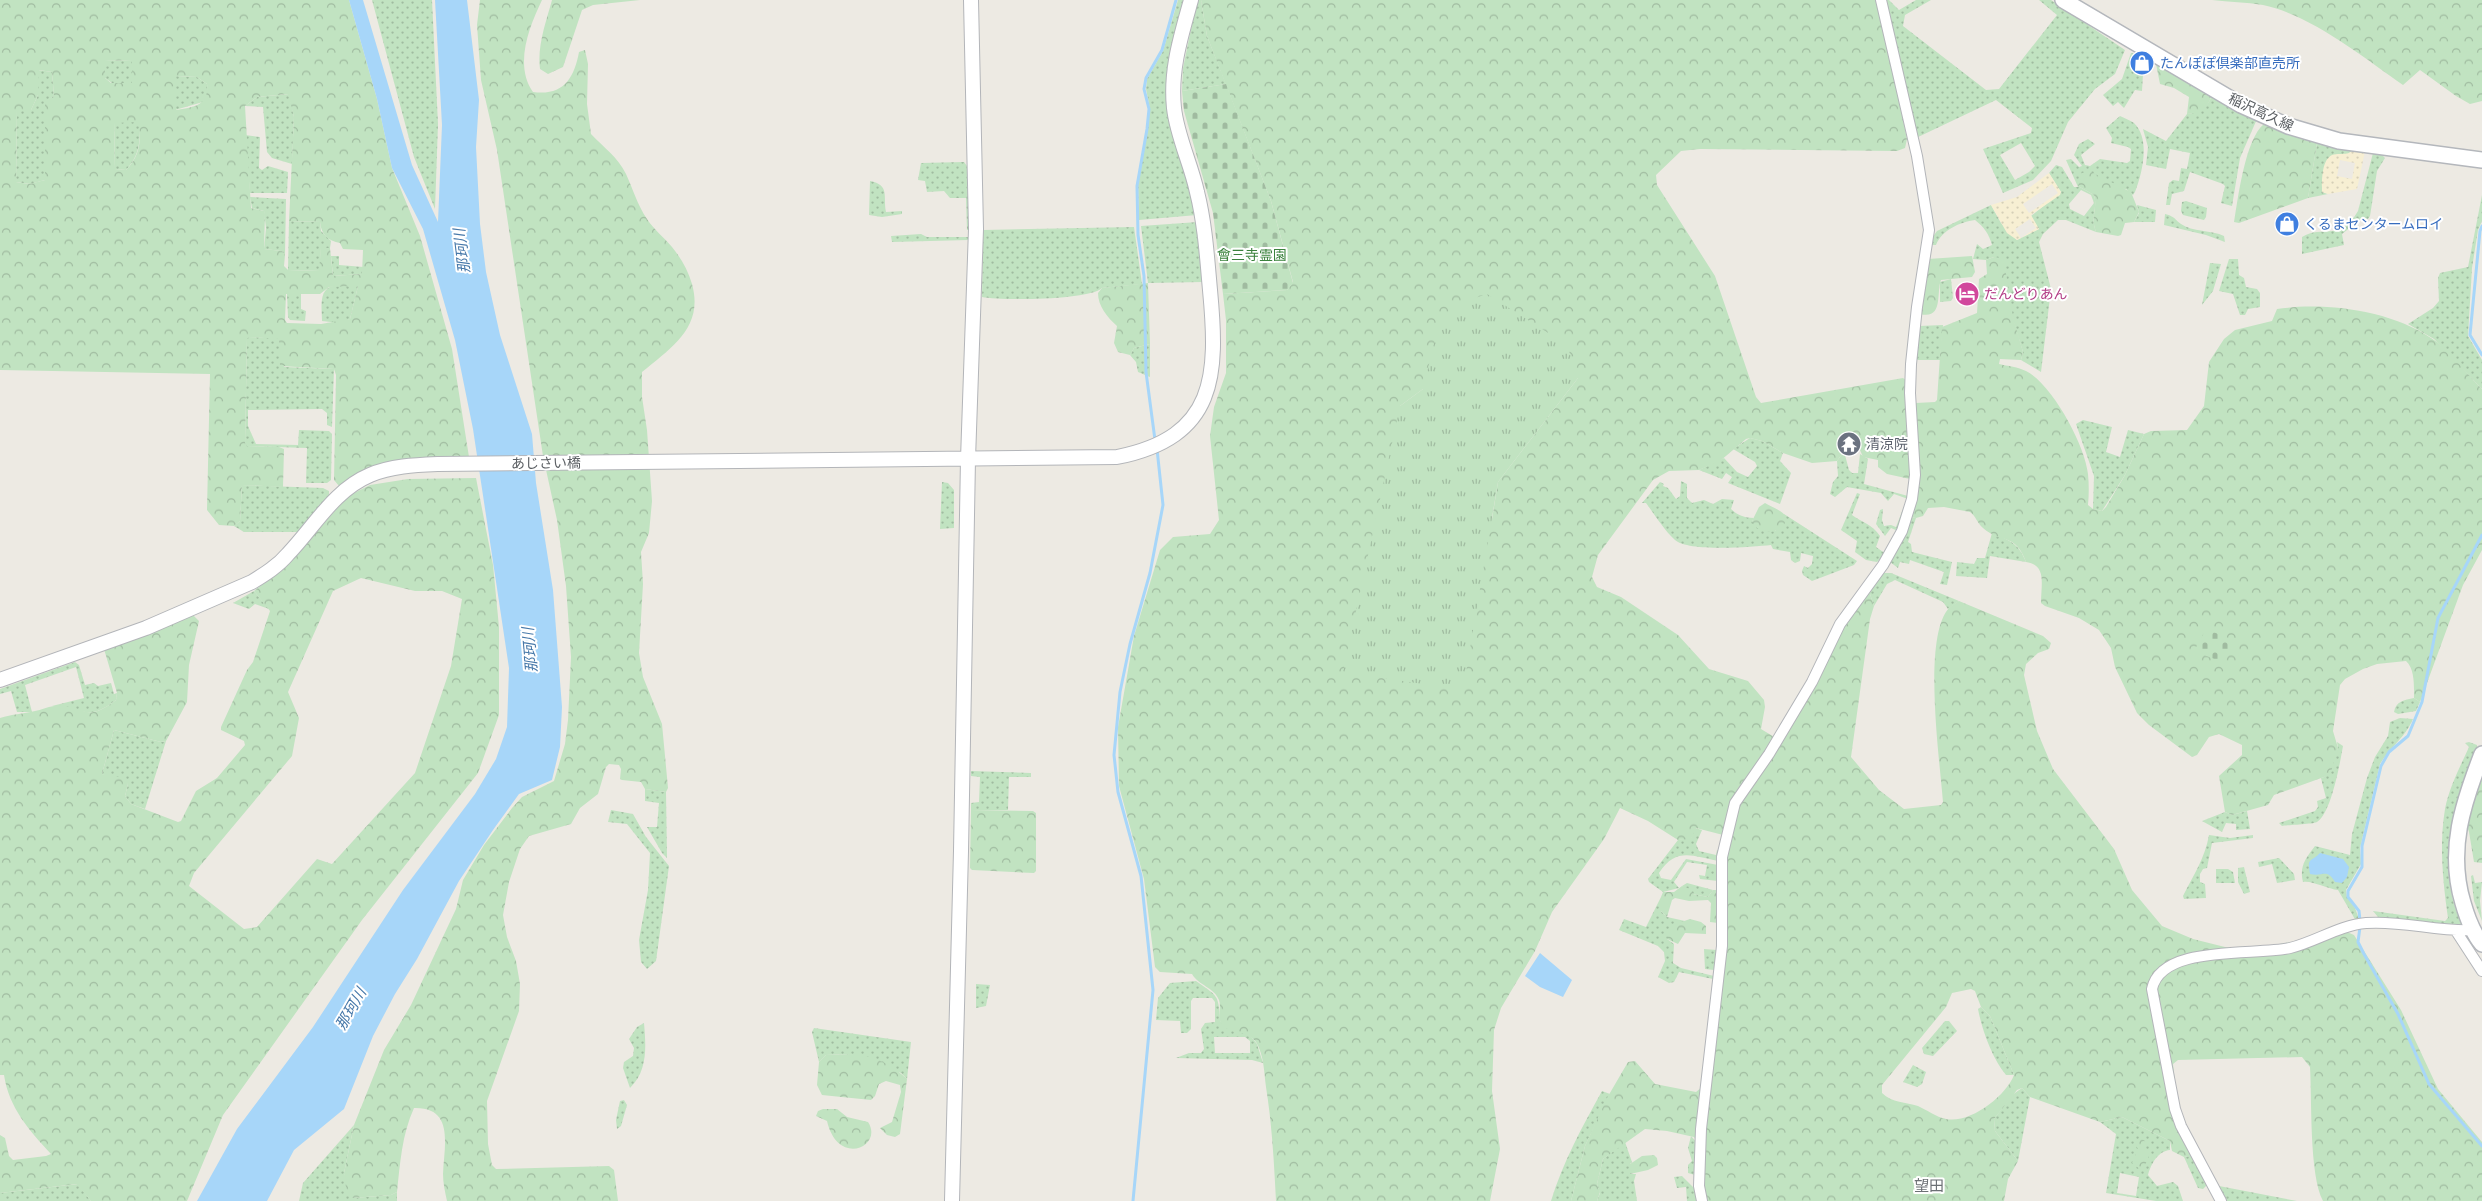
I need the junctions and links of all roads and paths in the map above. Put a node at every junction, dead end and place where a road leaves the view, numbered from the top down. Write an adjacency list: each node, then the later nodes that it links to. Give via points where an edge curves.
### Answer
1 (971, 0): 6 (street, via 976,229)
2 (1191, 0): 6 (street, あじさい橋, via 1177,49 1172,91 1205,236 1214,346 1205,397 1194,415 1173,437 1136,453 1117,457)
3 (1881, 0): 14 (street, via 1917,156 1929,230 1911,364 1915,475 1912,499 1902,531 1883,566 1840,624 1812,682 1735,803 1722,857 1722,946 1701,1129 1699,1178)
4 (2063, 0): 5 (main road, 稲沢高久線, via 2241,105 2288,126 2339,141)
5 (2482, 160)
6 (968, 459): 7 (street, あじさい橋, via 438,464 386,469 356,482 332,503 288,555 252,582 146,628); 13 (street)
7 (0, 680)
8 (2482, 754): 9 (main road, via 2462,807 2456,847 2455,870 2459,891)
9 (2473, 930): 10 (street); 11 (main road)
10 (2456, 931): 12 (street); 15 (street, via 2366,923 2276,951 2208,956 2173,963 2154,979 2153,1003 2175,1109)
11 (2482, 944)
12 (2482, 971)
13 (952, 1201)
14 (1702, 1201)
15 (2221, 1201)

